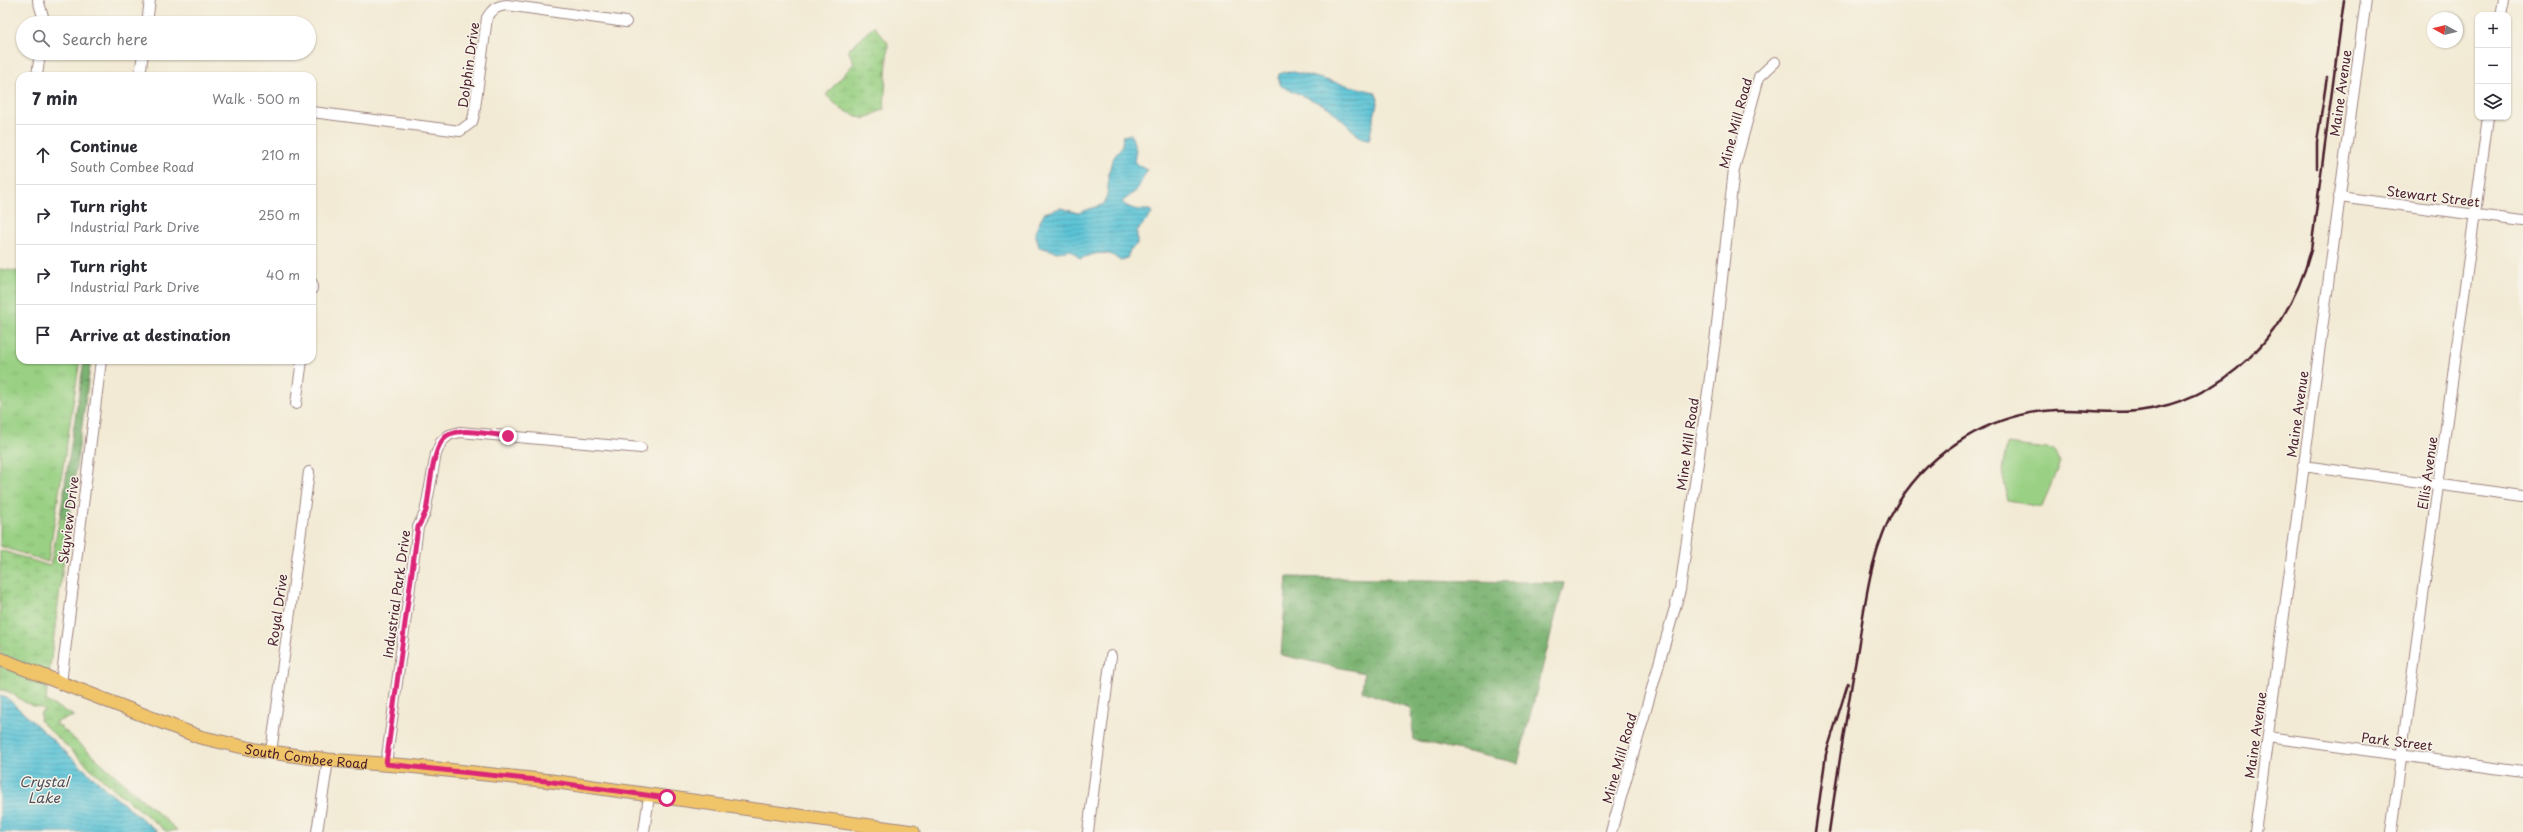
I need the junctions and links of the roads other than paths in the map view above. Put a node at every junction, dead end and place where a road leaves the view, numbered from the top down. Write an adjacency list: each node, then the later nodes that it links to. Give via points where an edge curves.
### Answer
1 (38, 0): 6 (street)
2 (150, 0): 7 (street)
3 (2366, 0): 16 (street, Maine Avenue)
4 (2504, 0): 5 (street)
5 (2502, 12)
6 (43, 16)
7 (148, 16)
8 (626, 22): 14 (street, Dolphin Drive, via 507,5 498,6 490,12 488,18 472,122 460,131)
9 (39, 60): 12 (street)
10 (142, 60): 13 (street)
11 (1775, 62): 41 (street, Mine Mill Road, via 1759,77 1734,169 1715,342 1680,590)
12 (38, 72)
13 (141, 72)
14 (316, 113)
15 (2488, 120): 17 (street, Ellis Avenue)
16 (2339, 197): 17 (street, Stewart Street); 23 (street, Maine Avenue)
17 (2475, 215): 18 (street, Stewart Street); 25 (street, Ellis Avenue)
18 (2523, 221)
19 (101, 364): 29 (street, Skyview Drive)
20 (301, 364): 21 (street)
21 (296, 404)
22 (641, 448): 34 (street, Industrial Park Drive, via 460,432 449,435 441,442 436,454 425,513 418,527)
23 (2303, 466): 25 (street); 30 (street, Maine Avenue)
24 (309, 472): 31 (street, Royal Drive)
25 (2439, 483): 26 (street); 32 (street, Ellis Avenue)
26 (2523, 496)
27 (1111, 656): 40 (street)
28 (0, 659): 29 (main road, South Combee Road)
29 (61, 683): 31 (main road, South Combee Road, via 200,738)
30 (2268, 737): 32 (street, Park Street); 42 (street, Maine Avenue)
31 (271, 752): 33 (main road, South Combee Road)
32 (2401, 755): 35 (street, Park Street); 43 (street, Ellis Avenue)
33 (328, 760): 34 (main road, South Combee Road); 37 (street)
34 (386, 764): 36 (main road, South Combee Road, via 552,781)
35 (2523, 772)
36 (649, 796): 38 (street); 39 (main road, South Combee Road)
37 (318, 832)
38 (644, 832)
39 (913, 832)
40 (1088, 832)
41 (1611, 832)
42 (2255, 832)
43 (2391, 832)

